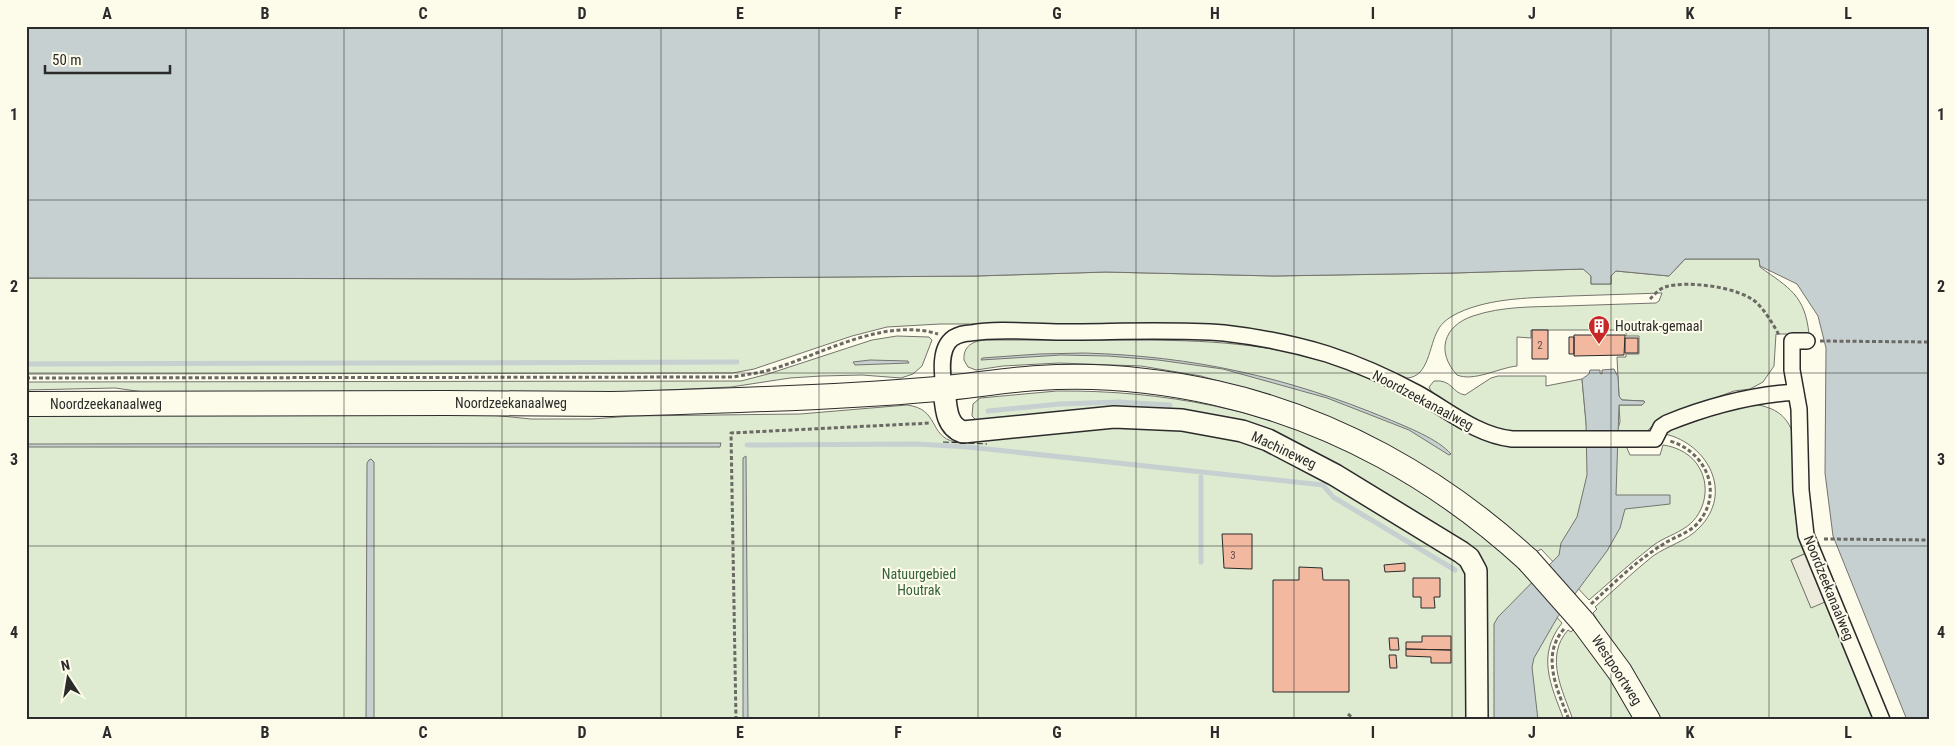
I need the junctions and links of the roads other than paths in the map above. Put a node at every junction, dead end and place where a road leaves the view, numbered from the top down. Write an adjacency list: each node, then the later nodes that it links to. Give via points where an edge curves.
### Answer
1 (1807, 341): 3 (street, Noordzeekanaalweg, via 1792,341)
2 (944, 388): 3 (street, Noordzeekanaalweg, via 945,348 951,339 972,332 1180,332 1250,336 1301,347 1348,362 1417,393 1472,426 1498,437 1526,440 1655,440 1657,432 1667,423 1716,405 1750,396); 4 (main road, Noordzeekanaalweg, via 776,399 615,404); 5 (main road, Noordzeekanaalweg, via 1036,378 1098,377 1163,383 1255,403 1326,428 1388,458 1461,505); 6 (street, Machineweg, via 950,422 958,430 969,432 1131,417 1182,420 1254,435 1327,470 1461,552 1474,565 1478,580)
3 (1796, 392): 8 (street, Noordzeekanaalweg, via 1806,535)
4 (26, 404)
5 (1528, 560): 7 (main road, Westpoortweg, bridge, via 1620,672)
6 (1477, 720)
7 (1648, 720)
8 (1882, 720)

